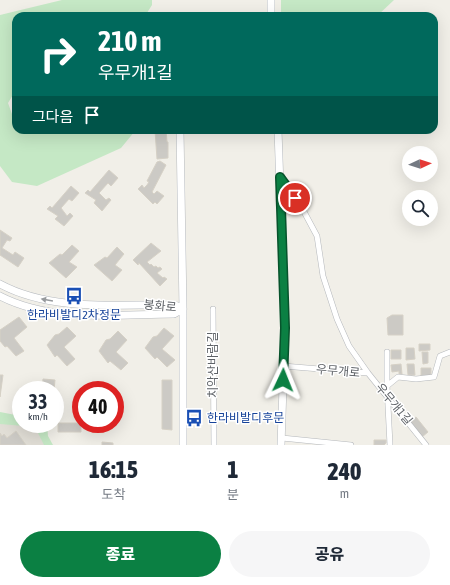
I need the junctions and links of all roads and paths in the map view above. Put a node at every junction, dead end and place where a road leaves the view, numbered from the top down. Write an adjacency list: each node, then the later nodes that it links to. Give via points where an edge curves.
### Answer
1 (271, 0): 2 (street)
2 (271, 12)
3 (180, 134): 8 (street)
4 (278, 134): 5 (street)
5 (280, 177): 12 (street, via 285,328); 13 (street, 우무개1길, via 318,236 323,276 337,319 349,346)
6 (0, 284): 8 (street, 봉화로, one-way to 6, via 175,305 69,303 34,297)
7 (0, 296): 8 (street, 봉화로, via 37,309 71,314 174,314)
8 (183, 308): 17 (street)
9 (213, 309): 18 (street, 치악산바람길)
10 (387, 352): 14 (street)
11 (450, 352): 14 (street, via 440,356 434,376 398,378)
12 (283, 366): 13 (street, 우무개로); 16 (street)
13 (368, 374): 15 (street, 우무개1길)
14 (387, 386): 15 (street)
15 (388, 396): 20 (street); 21 (street, 우무개1길)
16 (281, 442): 19 (street)
17 (183, 445)
18 (214, 445)
19 (350, 445)
20 (390, 445)
21 (426, 445)

